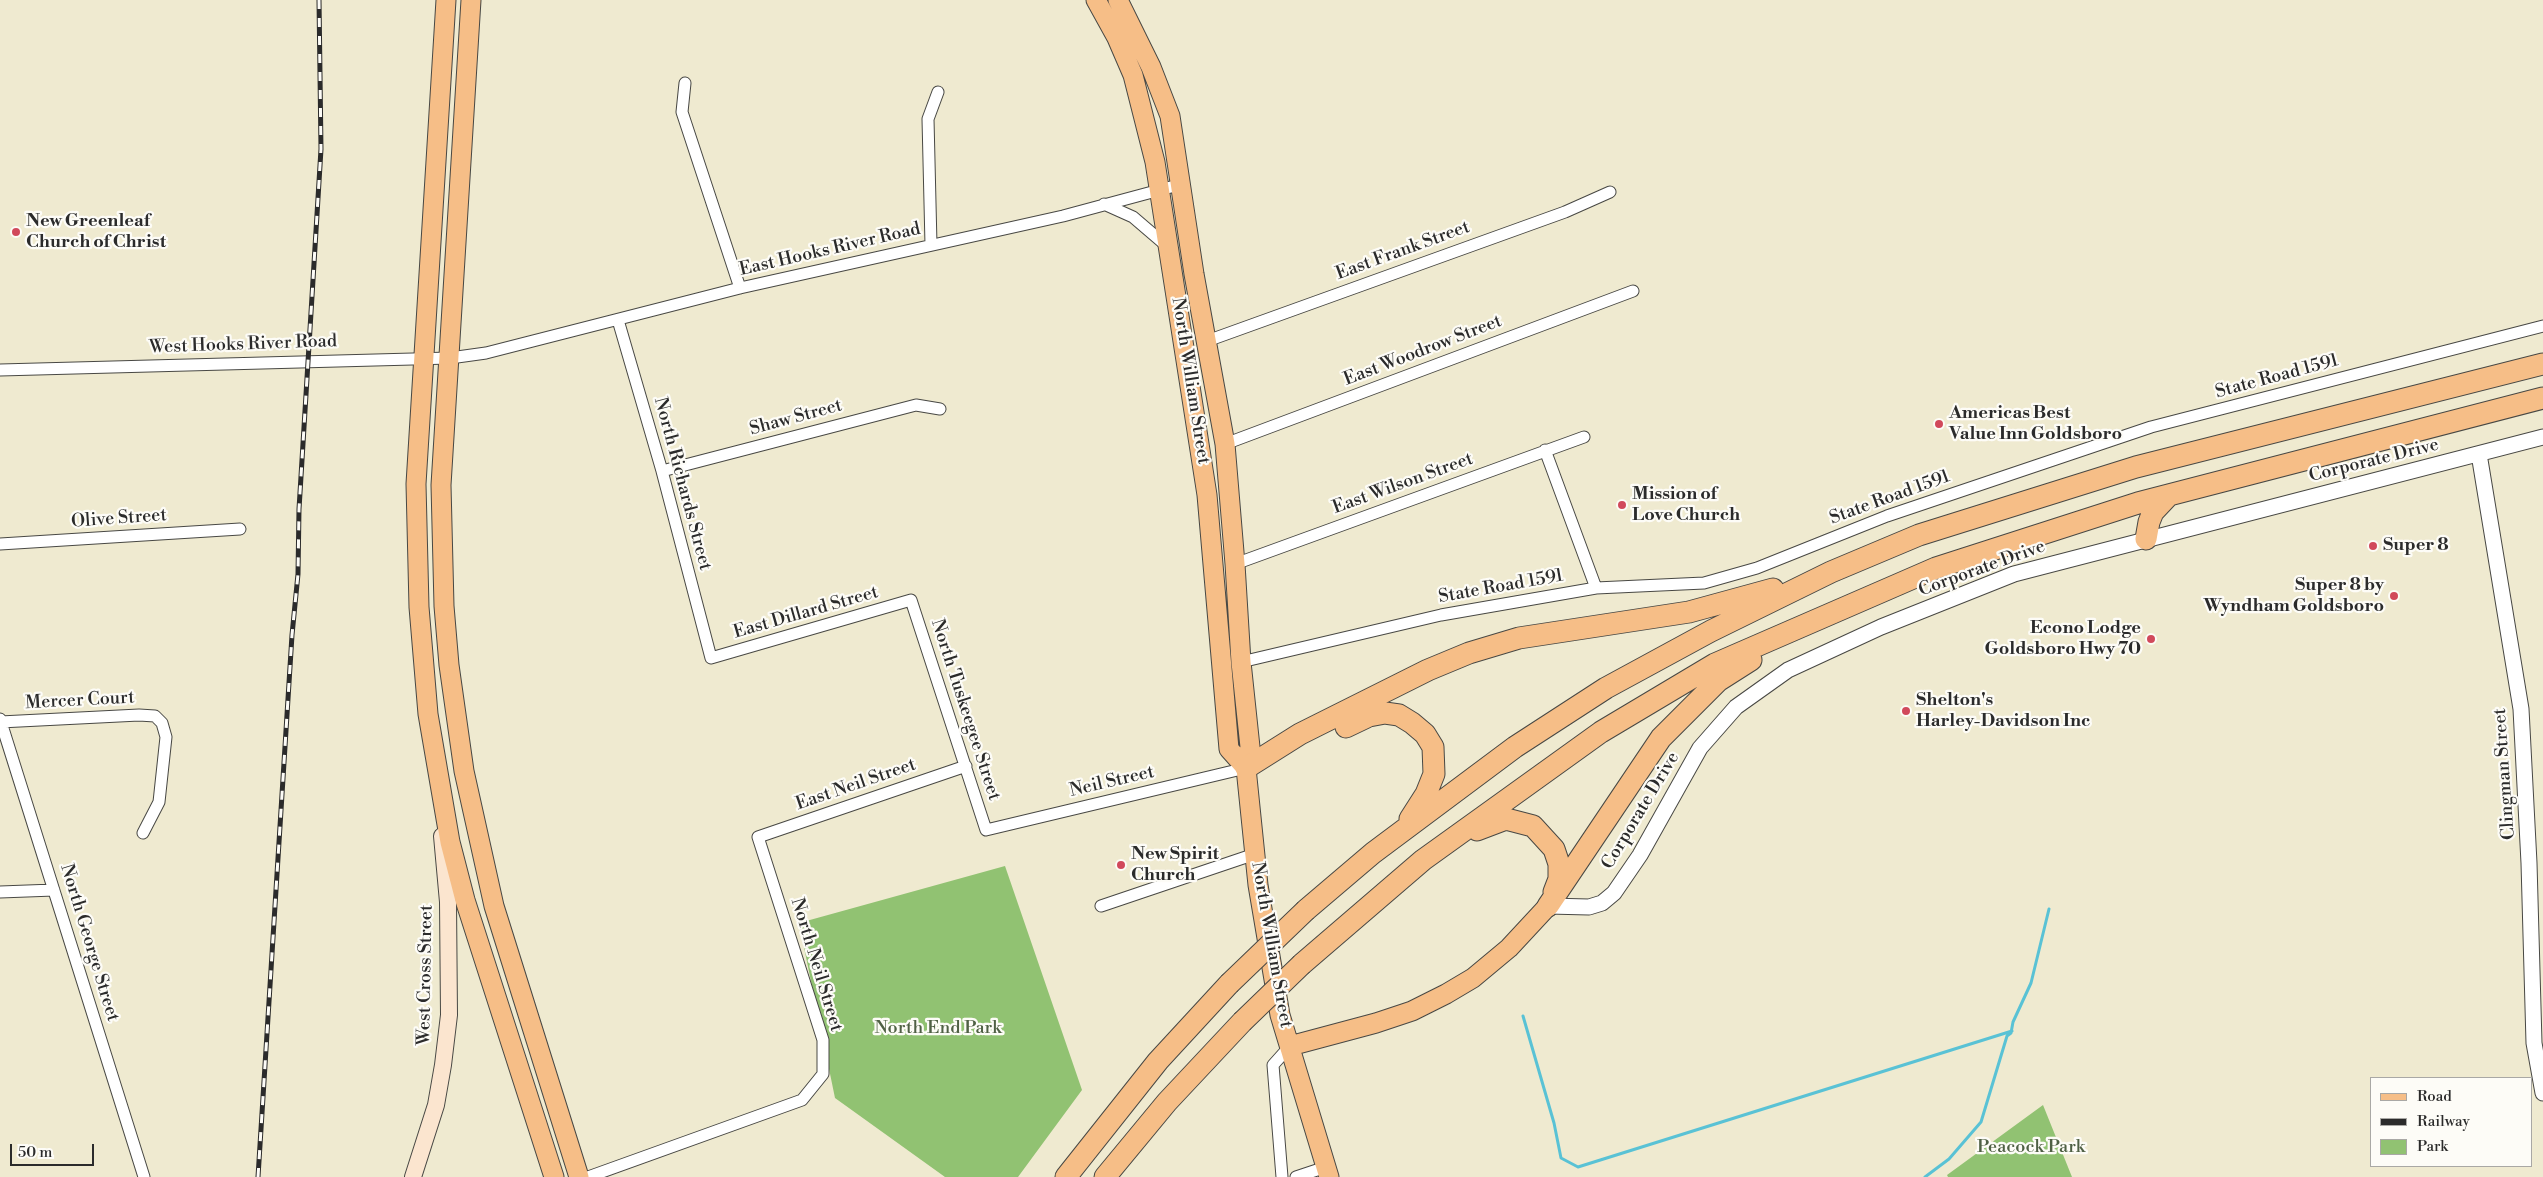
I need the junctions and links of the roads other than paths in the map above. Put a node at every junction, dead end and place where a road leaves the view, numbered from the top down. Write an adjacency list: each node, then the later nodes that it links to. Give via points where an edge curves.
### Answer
1 (446, 0): 19 (main road)
2 (471, 0): 20 (main road)
3 (1096, 0): 8 (main road, North William Street, via 1133,75)
4 (1118, 0): 7 (main road, North William Street, via 1170,116)
5 (685, 83): 13 (street, via 682,112)
6 (938, 92): 11 (street, via 928,120)
7 (1182, 184): 8 (street, East Hooks River Road); 17 (main road, North William Street)
8 (1160, 190): 10 (street, East Hooks River Road); 12 (main road, North William Street)
9 (1610, 192): 17 (street, East Frank Street, via 1565,212)
10 (1104, 204): 11 (street, East Hooks River Road); 12 (street, via 1133,217)
11 (931, 245): 13 (street, East Hooks River Road)
12 (1169, 247): 47 (main road, North William Street, via 1207,495 1230,749)
13 (740, 288): 15 (street, East Hooks River Road)
14 (1633, 290): 27 (street, East Woodrow Street)
15 (618, 320): 18 (street, East Hooks River Road); 30 (street, North Richards Street)
16 (2543, 326): 38 (street, State Road 1591, via 2151,427 1887,516 1757,568 1704,583)
17 (1207, 340): 27 (main road, North William Street)
18 (486, 353): 20 (street, West Hooks River Road)
19 (423, 358): 20 (street, West Hooks River Road); 22 (street, West Hooks River Road); 41 (main road, via 416,484)
20 (450, 358): 40 (main road, via 441,485)
21 (2543, 364): 37 (highway, via 2136,467 1919,535)
22 (0, 370)
23 (2543, 398): 31 (highway)
24 (940, 409): 30 (street, Shaw Street, via 916,405)
25 (1584, 437): 28 (street, East Wilson Street)
26 (2543, 437): 29 (street, Corporate Drive)
27 (1225, 444): 36 (main road, North William Street)
28 (1545, 450): 36 (street, East Wilson Street); 38 (street)
29 (2480, 454): 34 (street, Corporate Drive); 60 (street, Clingman Street, via 2521,710 2534,1043)
30 (662, 471): 43 (street, North Richards Street)
31 (2169, 495): 32 (highway); 34 (highway, via 2153,512)
32 (2106, 514): 34 (highway, via 2120,515 2134,522 2143,530); 42 (highway, via 1936,568)
33 (240, 528): 35 (street, Olive Street)
34 (2146, 539): 58 (street, Corporate Drive, via 2014,574 1881,627 1788,670 1736,707 1700,748 1640,855 1614,893 1602,904 1588,907)
35 (0, 544)
36 (1236, 564): 44 (main road, North William Street)
37 (1831, 572): 47 (highway, via 1689,612 1519,638 1469,653 1300,734); 52 (highway, via 1711,631 1606,688 1516,747)
38 (1596, 588): 44 (street, State Road 1591, via 1441,615)
39 (911, 600): 43 (street, East Dillard Street); 46 (street, North Tuskeegee Street)
40 (444, 606): 41 (main road); 62 (main road, via 464,770 494,906)
41 (419, 607): 48 (main road, via 428,714)
42 (1827, 614): 54 (highway, via 1715,664 1601,732); 58 (highway, via 1718,681 1661,738)
43 (711, 658)
44 (1240, 662): 47 (main road, North William Street, via 1250,746)
45 (0, 721): 50 (street, Mercer Court, via 139,714 154,716 162,722 166,737 159,802); 55 (street, North George Street)
46 (966, 766): 49 (street, North Tuskeegee Street); 51 (street, East Neil Street)
47 (1246, 768): 49 (street, Neil Street); 52 (highway, via 1308,746 1370,716 1399,715 1412,723 1425,734 1433,747 1434,774 1410,819); 53 (main road, North William Street)
48 (437, 769): 64 (main road, West Cross Street, via 448,902 448,1015 444,1065 436,1105); 65 (main road, via 450,842 465,900)
49 (986, 830)
50 (143, 833)
51 (758, 837): 62 (street, North Neil Street, via 823,1040 823,1074 802,1100 618,1166)
52 (1373, 853): 66 (highway, bridge, via 1306,910 1229,984 1158,1062)
53 (1255, 854): 57 (street); 59 (main road, North William Street, via 1280,1015)
54 (1423, 860): 58 (highway, via 1506,819 1533,826 1554,849 1559,864 1559,879); 67 (highway, bridge, via 1302,964 1242,1022 1166,1102)
55 (54, 890): 56 (street); 63 (street, North George Street)
56 (0, 892)
57 (1101, 906)
58 (1548, 906): 59 (main road, via 1509,948 1473,978 1446,994 1412,1011 1376,1023)
59 (1290, 1046): 61 (main road, North William Street); 68 (street, via 1273,1065)
60 (2543, 1093)
61 (1327, 1172): 69 (street)
62 (581, 1174): 65 (main road)
63 (144, 1177)
64 (412, 1177)
65 (554, 1177)
66 (1066, 1177)
67 (1105, 1177)
68 (1282, 1177)
69 (1296, 1177)

